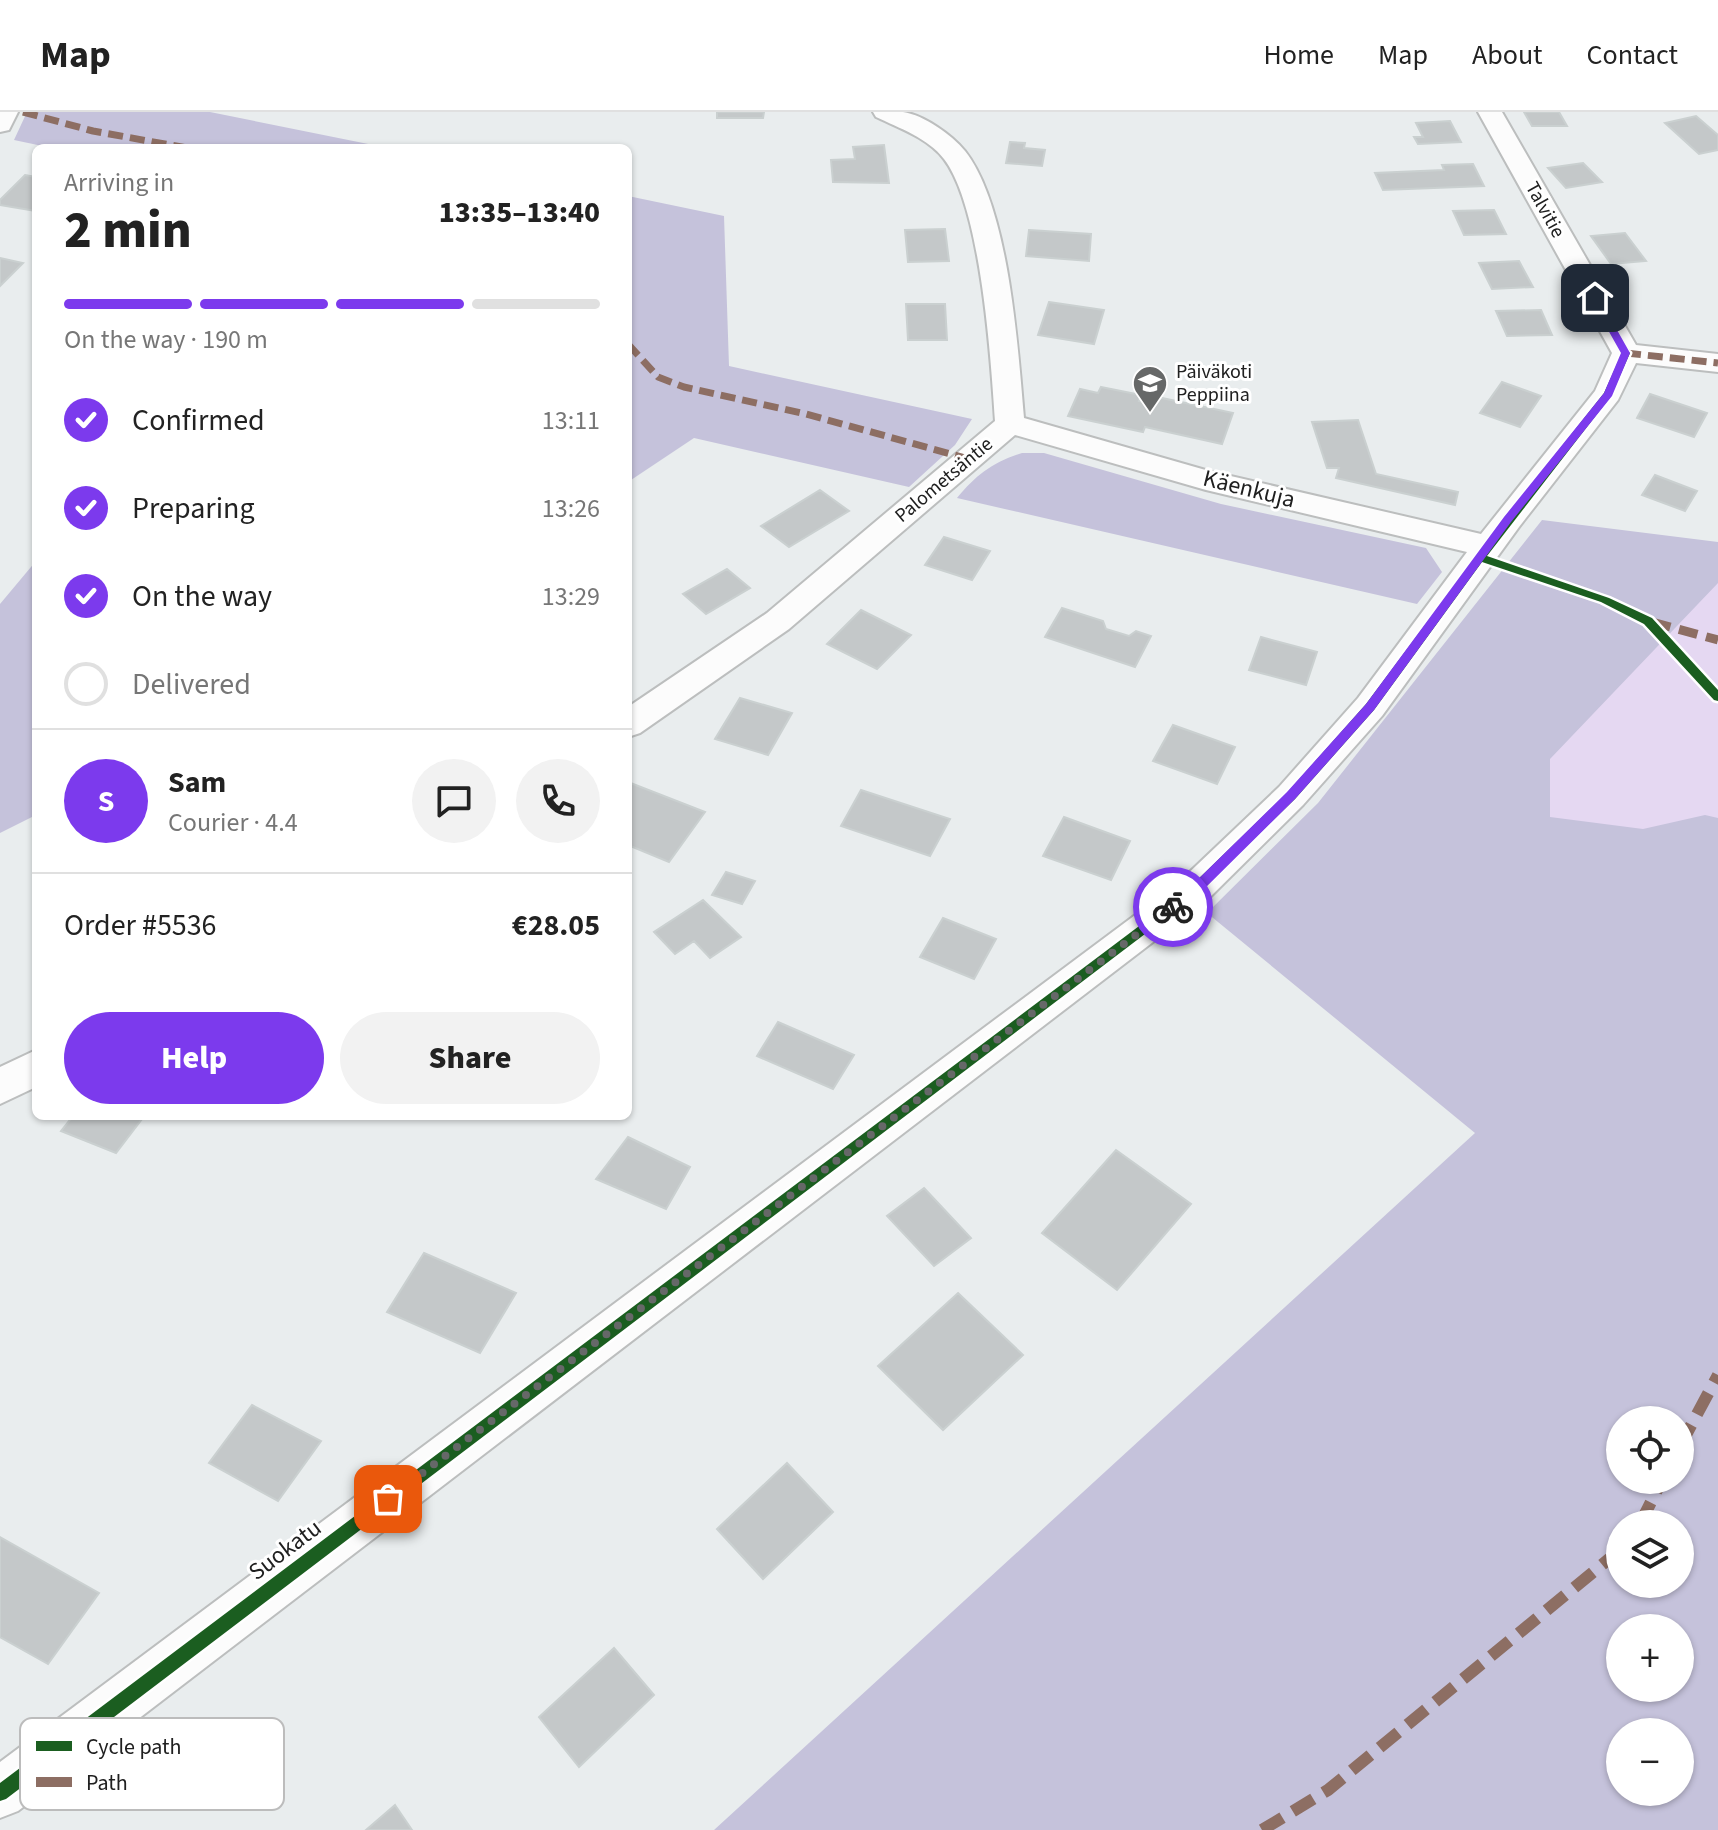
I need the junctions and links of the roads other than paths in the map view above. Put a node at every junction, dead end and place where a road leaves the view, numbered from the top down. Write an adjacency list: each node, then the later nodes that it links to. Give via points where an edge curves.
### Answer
1 (6, 112): 4 (street)
2 (885, 112): 7 (street, Palometsäntie, via 935,138 955,155 970,179 987,250)
3 (1490, 112): 5 (street, Talvitie)
4 (0, 125)
5 (1626, 353): 6 (street); 8 (street, Suokatu, via 1608,394)
6 (1718, 363)
7 (1010, 424): 8 (street, Käenkuja, via 1206,480); 9 (street, Palometsäntie, via 778,621)
8 (1490, 547): 12 (street, Suokatu, via 1370,707 1291,796 1191,893)
9 (632, 721)
10 (32, 1069): 11 (street)
11 (0, 1087)
12 (99, 1718)
13 (20, 1778): 14 (street, Suokatu)
14 (0, 1793)

